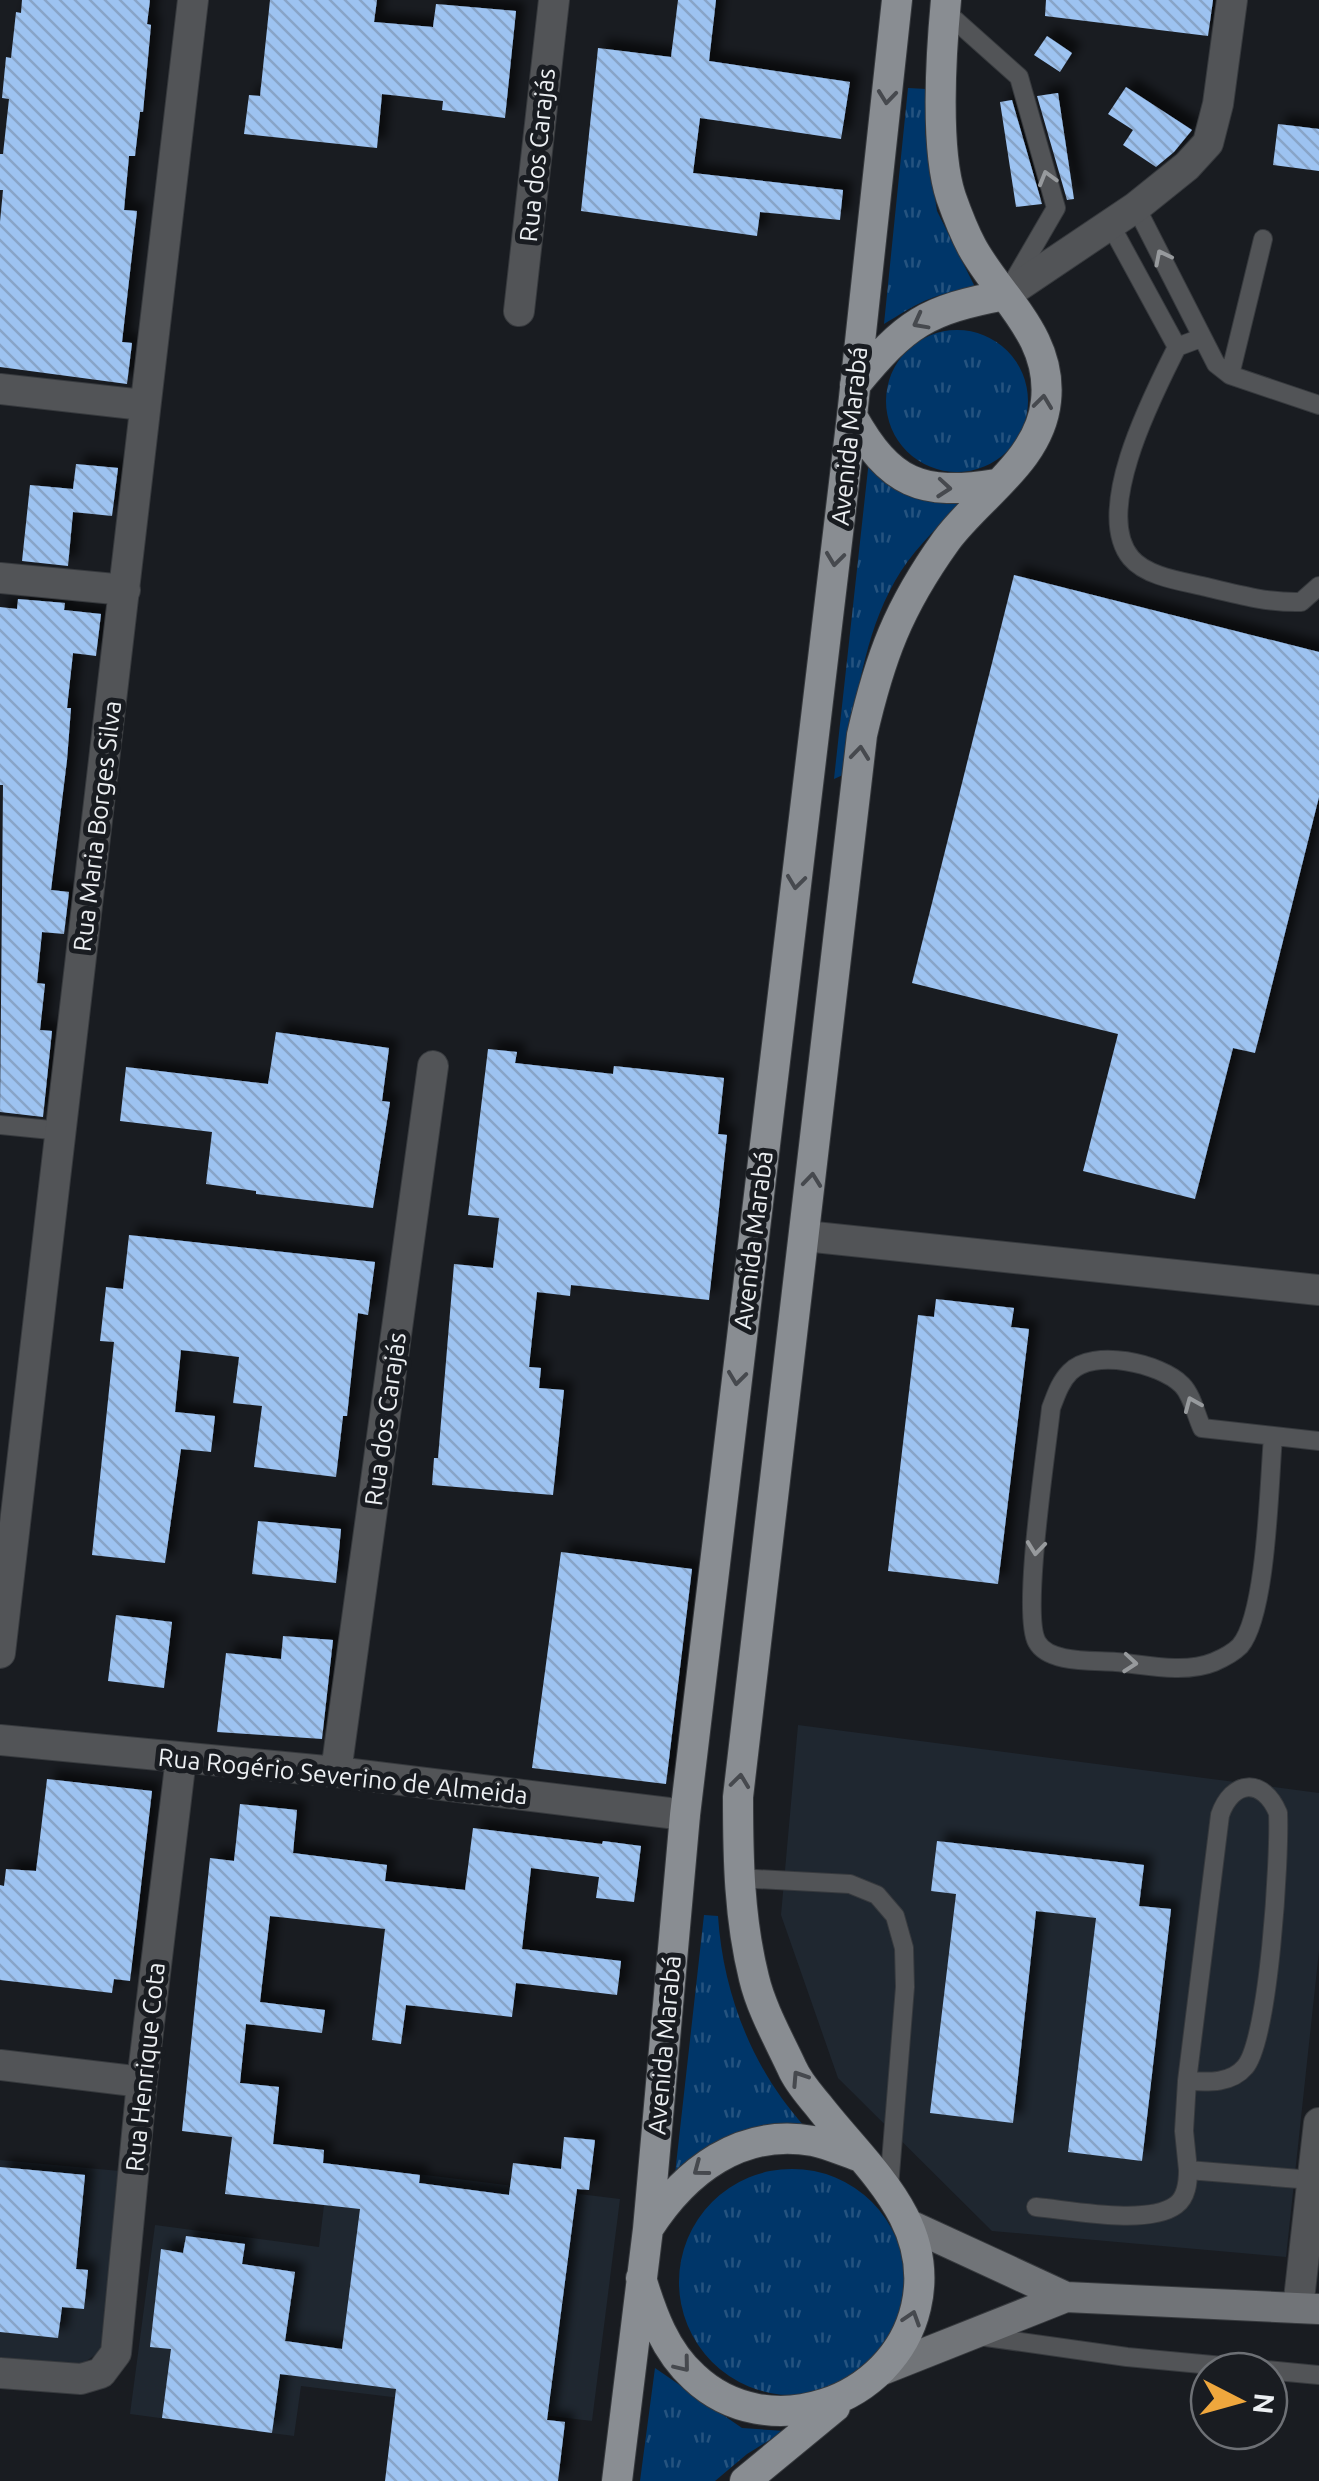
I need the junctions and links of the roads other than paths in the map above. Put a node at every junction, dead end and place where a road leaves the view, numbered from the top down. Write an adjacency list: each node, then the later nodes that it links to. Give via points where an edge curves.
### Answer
1 (194, 0): 16 (street, Rua Maria Borges Silva)
2 (554, 0): 10 (street, Rua dos Carajás)
3 (897, 0): 14 (main road, Avenida Marabá, one-way to 14)
4 (1232, 0): 6 (street, via 1208,143)
5 (945, 5): 9 (main road, Avenida Marabá, via 941,123 950,194 972,247); 9 (lane, one-way to 5, via 1056,208 1019,78)
6 (1136, 207): 7 (street); 11 (lane, one-way to 6)
7 (1110, 224): 9 (street); 12 (lane)
8 (1263, 239): 13 (lane)
9 (1006, 295): 14 (main road, one-way to 14, via 954,306 910,326); 19 (main road, Avenida Marabá, one-way to 9, via 1022,460 1046,401 1043,363 1029,324)
10 (519, 311)
11 (1201, 338): 12 (lane); 13 (lane)
12 (1176, 347): 21 (lane, via 1146,408 1126,471 1120,529 1133,561 1174,580 1280,602 1301,602)
13 (1230, 375): 17 (lane)
14 (855, 384): 18 (main road, Avenida Marabá)
15 (0, 389): 16 (street)
16 (143, 405): 22 (street, Rua Maria Borges Silva)
17 (1319, 405)
18 (852, 416): 19 (main road, one-way to 19, via 904,478 944,490); 34 (main road, Avenida Marabá, one-way to 34)
19 (996, 484): 26 (main road, Avenida Marabá, one-way to 19, via 862,735 878,667 901,611)
20 (0, 578): 22 (street)
21 (1319, 586)
22 (125, 590): 25 (street, Rua Maria Borges Silva)
23 (433, 1066): 33 (street, Rua dos Carajás)
24 (0, 1124): 25 (lane)
25 (61, 1131): 30 (street, Rua Maria Borges Silva)
26 (805, 1236): 27 (street); 35 (main road, Avenida Marabá, one-way to 26, via 738,1797)
27 (1319, 1290)
28 (1273, 1437): 28 (lane, one-way to 28, via 1202,1428 1184,1387 1162,1370 1092,1361 1072,1369 1052,1408 1032,1585 1037,1643 1070,1658 1178,1668 1211,1663 1239,1647 1253,1621 1260,1582); 29 (lane)
29 (1319, 1441)
30 (0, 1653)
31 (0, 1740): 32 (street, Rua Rogério Severino de Almeida)
32 (181, 1758): 33 (street, Rua Rogério Severino de Almeida); 38 (street, Rua Henrique Cota)
33 (336, 1772): 34 (street, Rua Rogério Severino de Almeida)
34 (685, 1815): 47 (main road, Avenida Marabá)
35 (738, 1878): 40 (main road, Avenida Marabá, one-way to 35, via 794,2074 754,1980); 43 (lane, via 850,1884 877,1894 895,1916 904,1987)
36 (0, 2066): 38 (street)
37 (1187, 2080): 37 (lane, via 1220,1815 1236,1790 1263,1791 1272,1798 1278,1827 1259,2035 1243,2071 1214,2082); 41 (lane)
38 (142, 2082): 53 (street, Rua Henrique Cota, via 116,2353 101,2373 81,2379)
39 (1319, 2123): 42 (street)
40 (858, 2156): 43 (main road); 47 (main road, one-way to 47, via 812,2141 766,2139 723,2153 686,2180)
41 (1188, 2170): 42 (lane); 44 (lane, via 1184,2196 1164,2211)
42 (1312, 2180): 45 (street)
43 (889, 2187): 46 (main road)
44 (1036, 2207)
45 (1313, 2225): 50 (street)
46 (912, 2226): 49 (street); 52 (main road, one-way to 46, via 904,2341 916,2307 920,2270)
47 (648, 2230): 48 (main road, Avenida Marabá)
48 (641, 2278): 55 (main road, one-way to 55, via 668,2346 694,2378 730,2401 772,2411 814,2408); 56 (main road, Avenida Marabá)
49 (1066, 2297): 50 (street); 51 (street)
50 (1309, 2308)
51 (968, 2334): 52 (street); 54 (lane)
52 (882, 2370): 55 (main road)
53 (0, 2373)
54 (1319, 2375)
55 (853, 2393): 57 (main road)
56 (617, 2481)
57 (744, 2481)

